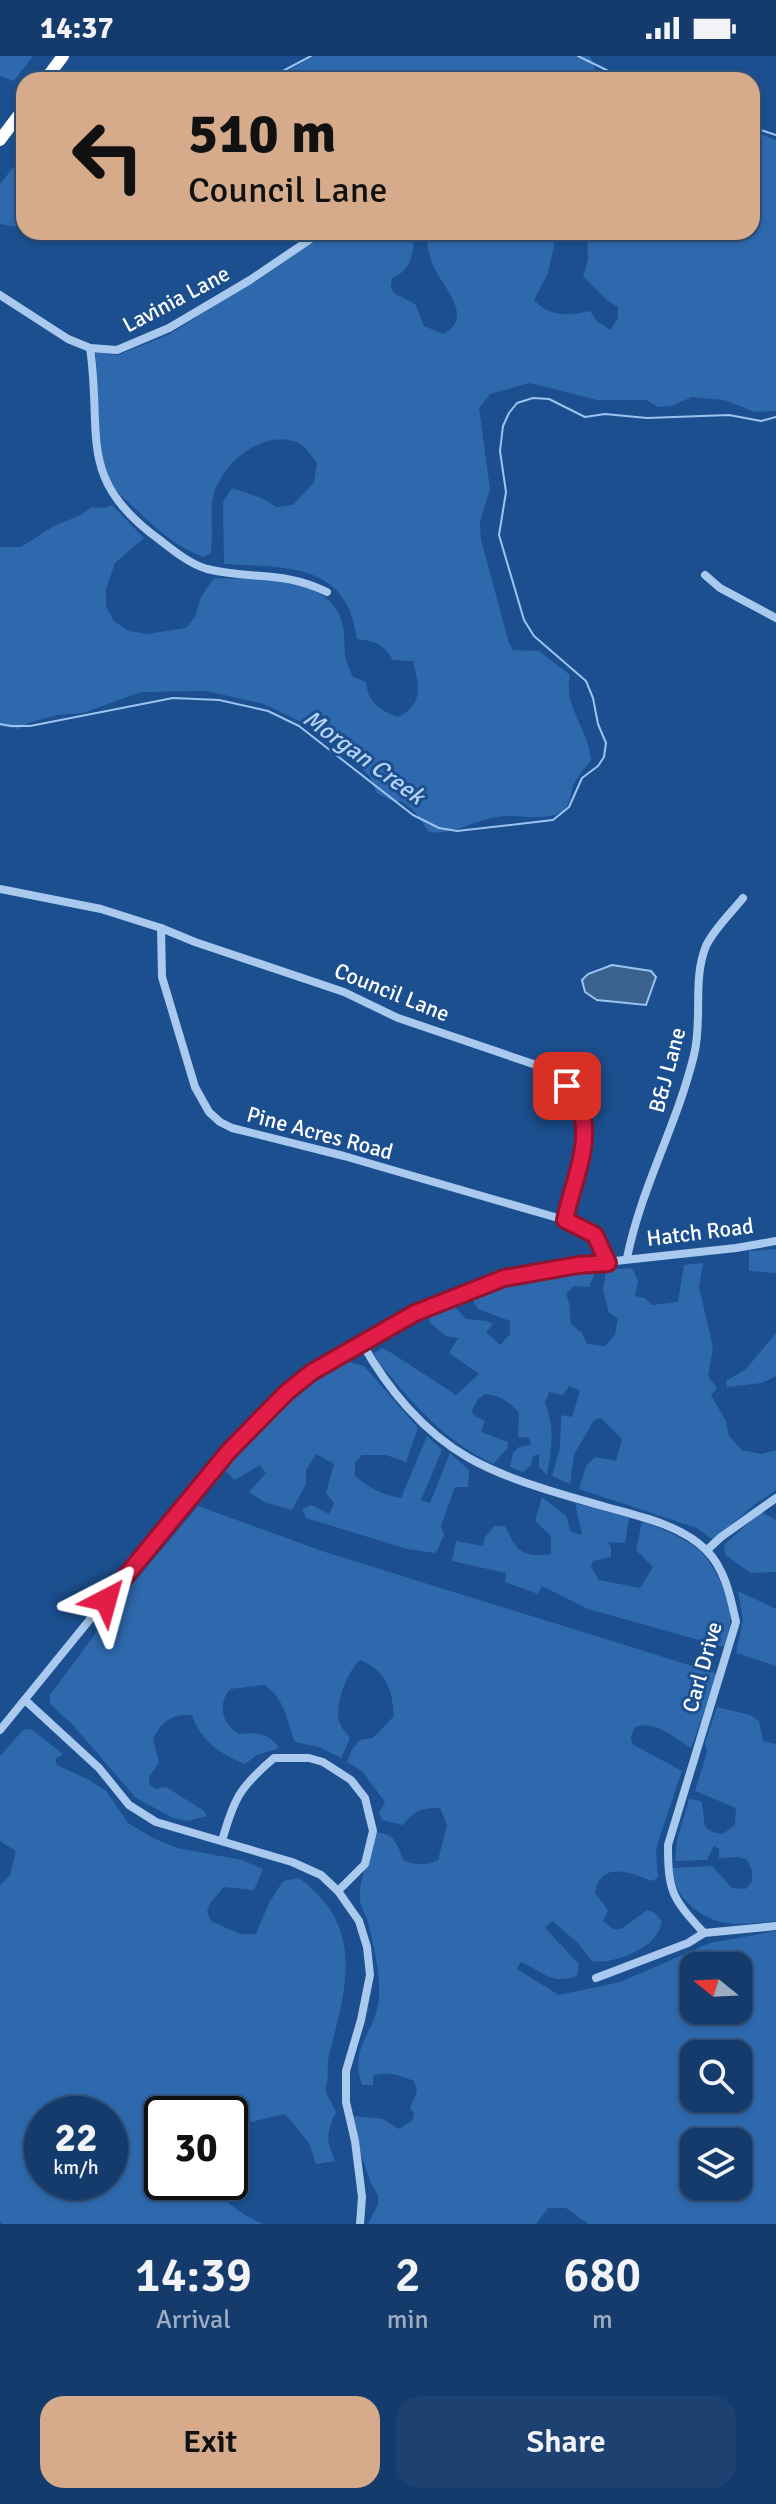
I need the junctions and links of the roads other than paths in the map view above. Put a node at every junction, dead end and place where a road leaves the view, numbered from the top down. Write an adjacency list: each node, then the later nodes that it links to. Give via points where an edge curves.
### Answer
1 (16, 119): 2 (highway)
2 (0, 140)
3 (309, 240): 5 (street, Lavinia Lane, via 169,328 117,350)
4 (0, 295): 5 (street)
5 (90, 348): 7 (street, via 100,467 108,489 126,510 185,559 205,568 278,575)
6 (705, 575): 8 (street)
7 (327, 592)
8 (776, 618)
9 (0, 889): 11 (street, Council Lane, via 101,909)
10 (743, 898): 14 (street, B&J Lane, via 705,950 694,1055)
11 (161, 928): 12 (street, Pine Acres Road, via 162,977 186,1060 200,1100 220,1122); 12 (street, Council Lane, via 545,1068 573,1094 584,1119 583,1152)
12 (565, 1220): 15 (street, via 595,1235)
13 (776, 1241): 14 (street, Hatch Road)
14 (627, 1258): 15 (street, Hatch Road)
15 (608, 1263): 16 (street, Hatch Road, via 504,1278 415,1313)
16 (362, 1343): 18 (street, via 404,1404 468,1457 668,1527); 19 (street, Hatch Road, via 312,1372 237,1441)
17 (776, 1498): 18 (street)
18 (707, 1550): 24 (street, Carl Drive, via 729,1592 736,1622 668,1845 668,1881 680,1907)
19 (25, 1700): 20 (street, Hatch Road); 21 (street, via 99,1768 129,1805 156,1822)
20 (0, 1730)
21 (222, 1841): 22 (street, via 292,1862 321,1875); 22 (street, via 246,1782 274,1758 323,1762 351,1780 365,1798 373,1831 365,1864)
22 (338, 1891): 26 (street, via 359,1921 370,1975 346,2071 362,2197)
23 (776, 1926): 24 (street)
24 (704, 1933): 25 (street)
25 (596, 1978)
26 (360, 2224)

